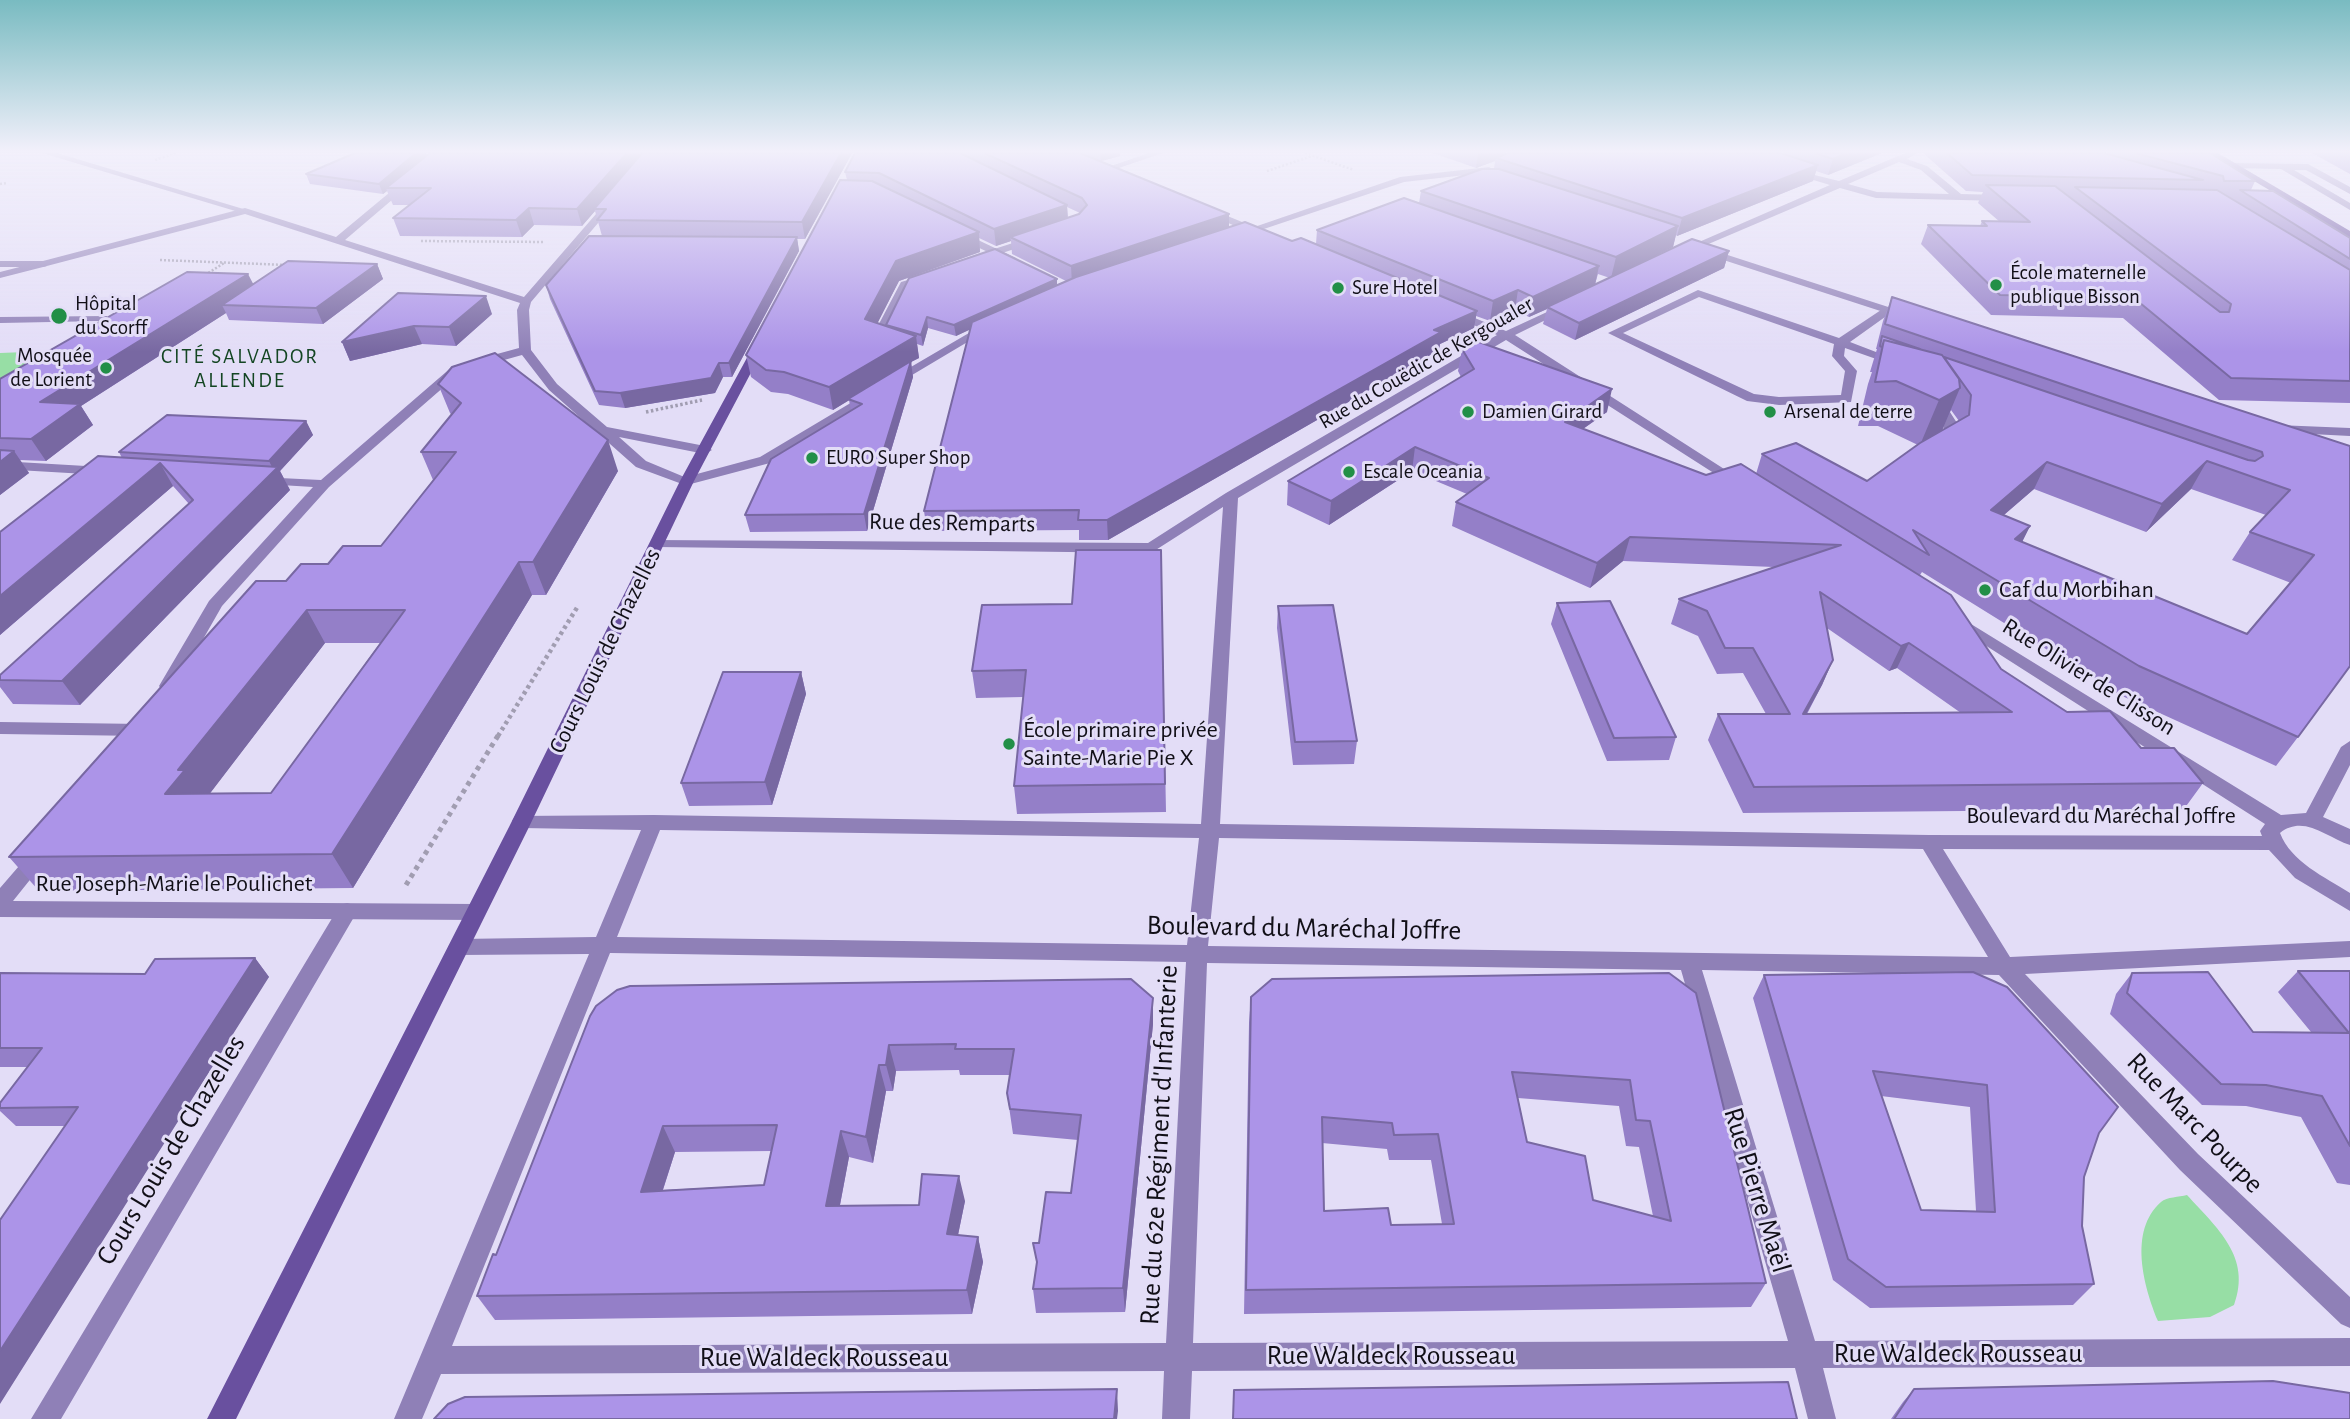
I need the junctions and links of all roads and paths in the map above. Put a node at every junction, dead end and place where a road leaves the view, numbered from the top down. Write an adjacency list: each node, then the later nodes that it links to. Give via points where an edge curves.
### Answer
1 (214, 219): 24 (street)
2 (270, 219): 15 (street)
3 (363, 219): 15 (street)
4 (596, 219): 17 (street)
5 (1229, 219): 10 (street)
6 (1282, 219): 10 (street)
7 (1757, 219): 19 (street)
8 (2323, 219): 12 (street)
9 (948, 229): 20 (street)
10 (1252, 229): 13 (street); 14 (street)
11 (1050, 234): 20 (street)
12 (2350, 235)
13 (1269, 236)
14 (1223, 239)
15 (337, 241): 32 (street)
16 (1675, 241): 19 (street)
17 (576, 243): 18 (street); 32 (street)
18 (593, 243)
19 (1692, 246): 21 (street); 34 (street)
20 (995, 252): 25 (street); 26 (street)
21 (1668, 258)
22 (225, 263): 29 (path)
23 (0, 264): 24 (street)
24 (43, 264): 28 (street)
25 (967, 265)
26 (1025, 267)
27 (943, 272): 43 (street, via 905,285 877,339)
28 (0, 275)
29 (205, 275): 30 (path); 31 (path)
30 (213, 276)
31 (194, 281)
32 (526, 301): 44 (street)
33 (1578, 302): 41 (street, Rue du Couëdic de Kergoualer)
34 (1888, 310): 39 (street); 42 (street)
35 (1448, 311): 41 (street)
36 (103, 318): 37 (street)
37 (0, 320)
38 (998, 322): 46 (street)
39 (1927, 323)
40 (767, 331): 51 (street)
41 (1506, 335): 60 (street); 65 (street, Rue du Couëdic de Kergoualer)
42 (1840, 342): 47 (street); 48 (street, via 1838,356); 48 (street, via 1698,293 1614,333 1751,398 1847,400)
43 (897, 345)
44 (525, 350): 52 (street, via 553,387); 63 (street, via 457,369)
45 (917, 351): 46 (street)
46 (934, 356): 62 (street, via 765,460)
47 (1904, 365)
48 (1852, 371): 49 (street)
49 (1870, 380)
50 (1923, 390): 56 (street, via 1936,398 1952,430 1951,436)
51 (735, 393): 52 (path, via 633,414); 55 (street)
52 (603, 428): 55 (street); 62 (street, via 641,464)
53 (2350, 432): 54 (street, via 2262,430)
54 (2300, 444)
55 (705, 450): 62 (street, Cours Louis de Chazelles)
56 (1929, 450)
57 (0, 466): 59 (street)
58 (1751, 470): 60 (street)
59 (123, 472)
60 (1728, 476): 64 (street)
61 (243, 479): 63 (street)
62 (687, 481): 66 (street, Cours Louis de Chazelles)
63 (324, 484): 69 (street, via 215,604)
64 (1751, 490)
65 (1231, 496): 66 (street, Rue des Remparts, via 1152,548); 76 (street, Rue du 62e Régiment d'Infanterie)
66 (657, 543): 74 (street, Cours Louis de Chazelles)
67 (578, 606): 85 (path, Cours Louis de Chazelles)
68 (1938, 609): 77 (street, Rue Olivier de Clisson)
69 (163, 696)
70 (0, 728): 71 (street)
71 (141, 731)
72 (2350, 747): 73 (street)
73 (2312, 820): 77 (street, Boulevard du Maréchal Joffre, via 2293,818); 78 (street)
74 (522, 821): 75 (street); 86 (street, Cours Louis de Chazelles)
75 (654, 822): 76 (street, Boulevard du Maréchal Joffre); 87 (street)
76 (1210, 832): 80 (street, Boulevard du Maréchal Joffre); 90 (street, Rue du 62e Régiment d'Infanterie)
77 (2275, 833): 80 (street, Boulevard du Maréchal Joffre); 82 (street, Rue Olivier de Clisson, via 2288,860)
78 (2350, 838)
79 (52, 839): 81 (street)
80 (1929, 842): 92 (street)
81 (0, 902)
82 (2350, 903)
83 (0, 909): 84 (street, Rue Joseph-Marie le Poulichet)
84 (347, 911): 85 (street, Rue Joseph-Marie le Poulichet); 98 (street, Cours Louis de Chazelles)
85 (391, 912): 86 (street)
86 (477, 912): 88 (street, Cours Louis de Chazelles)
87 (603, 945): 88 (street); 90 (street, Boulevard du Maréchal Joffre); 97 (street)
88 (459, 947): 99 (street, Cours Louis de Chazelles)
89 (2350, 949): 92 (street, Boulevard du Maréchal Joffre)
90 (1197, 954): 91 (street, Boulevard du Maréchal Joffre); 96 (street, Rue du 62e Régiment d'Infanterie)
91 (1689, 962): 92 (street, Boulevard du Maréchal Joffre); 95 (street, Rue Pierre Maël)
92 (2004, 966): 93 (street, Rue Marc Pourpe, via 2189,1162)
93 (2350, 1315)
94 (2350, 1352): 95 (street, Rue Waldeck Rousseau)
95 (1806, 1355): 96 (street, Rue Waldeck Rousseau); 102 (street, Rue Pierre Maël)
96 (1178, 1357): 97 (street, Rue Waldeck Rousseau); 101 (street, Rue du 62e Régiment d'Infanterie)
97 (432, 1360): 100 (street)
98 (45, 1419)
99 (221, 1419)
100 (408, 1419)
101 (1176, 1419)
102 (1822, 1419)

